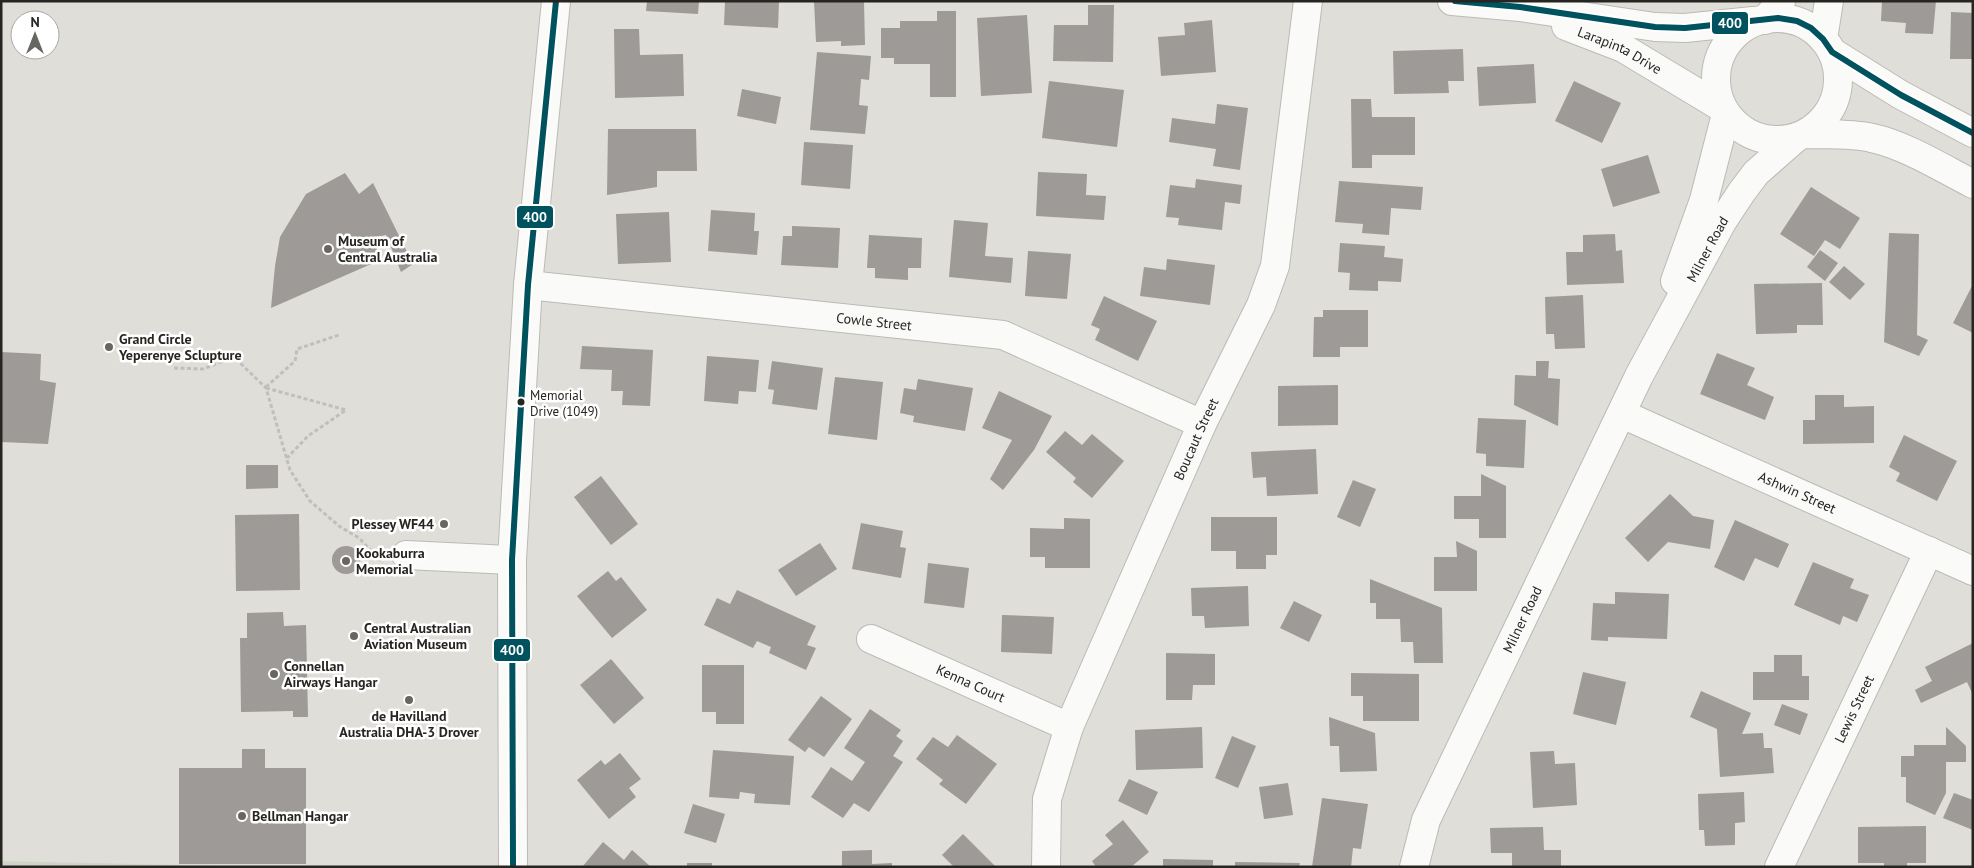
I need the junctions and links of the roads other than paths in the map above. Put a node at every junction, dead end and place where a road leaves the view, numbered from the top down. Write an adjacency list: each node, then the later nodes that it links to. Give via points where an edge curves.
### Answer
1 (556, 1): 11 (street)
2 (1308, 1): 14 (street, Boucaut Street, via 1275,266 1261,305)
3 (1451, 1): 5 (street, Larapinta Drive, via 1520,7 1655,27 1685,28); 7 (street, Larapinta Drive, via 1540,17 1581,31 1623,48)
4 (1829, 1): 6 (street)
5 (1768, 14): 6 (street, via 1812,28); 7 (street, via 1741,29 1727,42 1718,59 1715,77 1717,96)
6 (1828, 45): 8 (street, via 1901,96); 9 (street, via 1838,71 1837,90 1830,109 1818,125)
7 (1723, 110): 9 (street, via 1737,126 1754,136 1772,140); 12 (street, Milner Road, via 1715,159 1697,221)
8 (1973, 133)
9 (1802, 135): 10 (street, via 1852,134 1873,138); 12 (street, Milner Road, via 1756,173 1741,193)
10 (1973, 184)
11 (528, 285): 14 (street, Cowle Street, via 1002,335); 17 (street)
12 (1639, 376): 13 (street, Milner Road)
13 (1622, 414): 15 (street, Ashwin Street); 23 (street, Milner Road, via 1426,820)
14 (1202, 424): 20 (street, Boucaut Street)
15 (1929, 551): 18 (street, Ashwin Street); 24 (street, Lewis Street)
16 (396, 560): 17 (street)
17 (512, 560): 21 (street)
18 (1973, 571)
19 (871, 639): 20 (street, Kenna Court)
20 (1069, 727): 22 (street, Boucaut Street, via 1047,799)
21 (512, 867)
22 (1046, 867)
23 (1414, 867)
24 (1780, 867)

